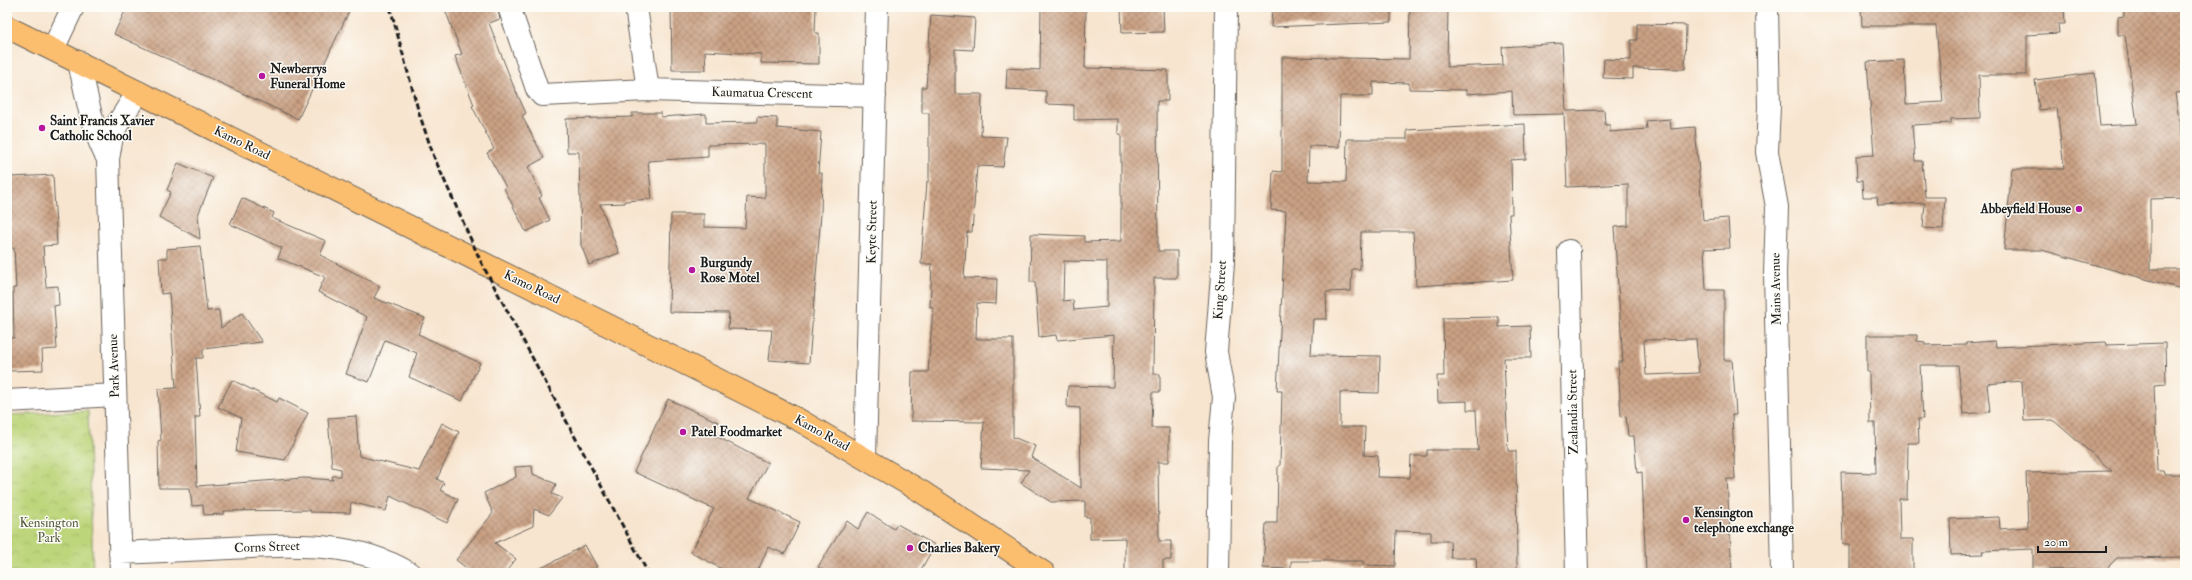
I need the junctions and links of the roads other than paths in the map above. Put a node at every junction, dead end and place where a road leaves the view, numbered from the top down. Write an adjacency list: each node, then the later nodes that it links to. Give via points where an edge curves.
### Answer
1 (73, 7): 8 (street)
2 (509, 7): 10 (street, Kaumatua Crescent, via 537,89 542,95)
3 (636, 7): 10 (street)
4 (877, 7): 12 (street, Keyte Street)
5 (1226, 7): 21 (street, King Street, via 1223,263 1216,352 1224,396 1220,441)
6 (1767, 7): 23 (street, Mains Avenue, via 1767,152 1777,207 1775,274)
7 (7, 27): 8 (main road, Kamo Road)
8 (53, 49): 9 (main road, Kamo Road)
9 (79, 62): 11 (main road, Kamo Road); 13 (street, Park Avenue, via 92,122 98,142)
10 (648, 90): 12 (street, Kaumatua Crescent)
11 (138, 92): 13 (street, Park Avenue, via 113,132); 17 (main road, Kamo Road, via 798,420)
12 (875, 96): 17 (street, Keyte Street)
13 (108, 159): 15 (street, Park Avenue)
14 (1569, 251): 22 (street, Zealandia Street)
15 (115, 395): 16 (street); 18 (street, Park Avenue)
16 (7, 401)
17 (865, 457): 20 (main road, Kamo Road)
18 (120, 563): 19 (street, Corns Street, via 300,545 339,548 371,557)
19 (409, 573)
20 (1044, 573)
21 (1218, 573)
22 (1577, 573)
23 (1782, 573)

